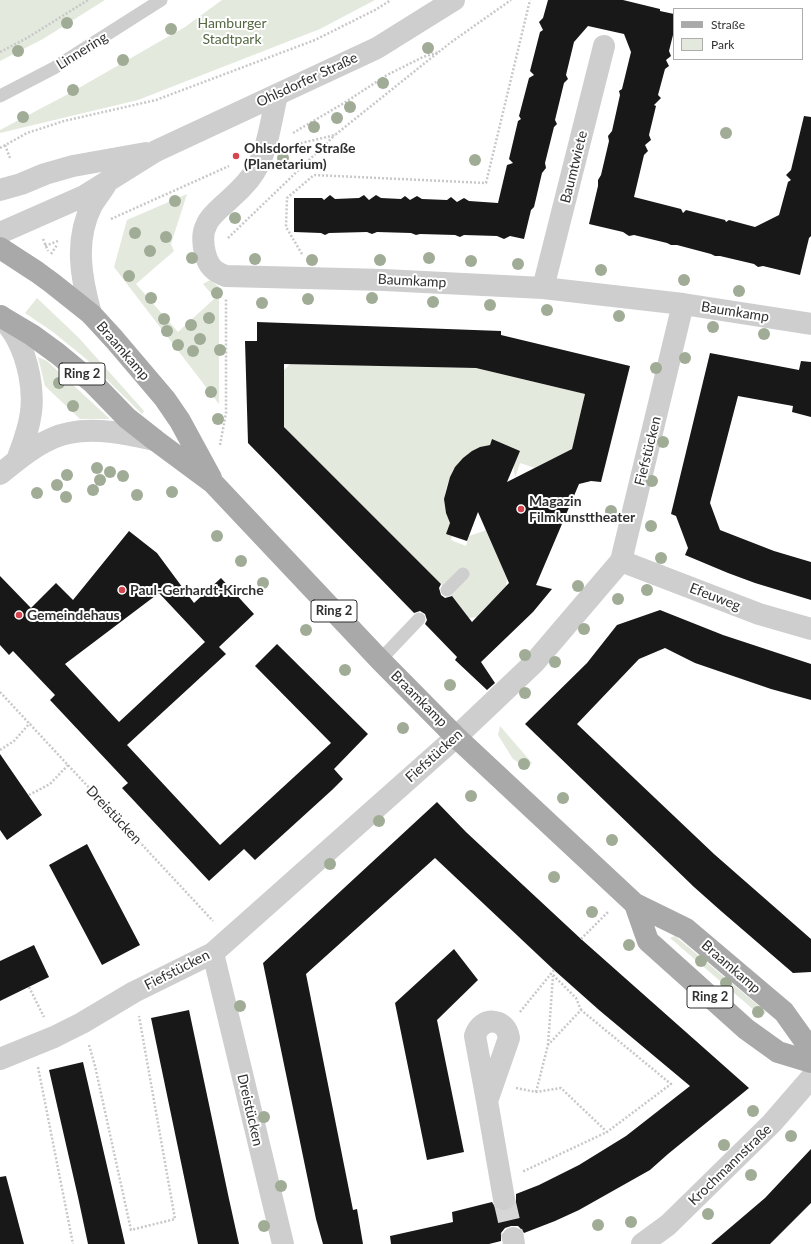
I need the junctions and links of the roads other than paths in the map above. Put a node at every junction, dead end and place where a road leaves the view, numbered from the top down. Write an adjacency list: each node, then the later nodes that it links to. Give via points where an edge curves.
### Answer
1 (161, 0): 5 (lane, Linnering, via 54,68)
2 (454, 0): 4 (street, Ohlsdorfer Straße, via 377,48)
3 (604, 46): 13 (street, Baumtwiete)
4 (277, 94): 6 (street, Ohlsdorfer Straße); 13 (street, Baumkamp, via 259,165 244,186 205,226 203,248 210,266 218,273 226,276)
5 (0, 96)
6 (156, 151): 7 (street, Ohlsdorfer Straße); 8 (street, Ohlsdorfer Straße, via 73,166)
7 (108, 182): 11 (street, Ohlsdorfer Straße, via 84,196); 15 (street, via 92,205 81,240 82,278)
8 (21, 184): 9 (street, Ohlsdorfer Straße); 10 (street)
9 (0, 190)
10 (0, 204)
11 (0, 233)
12 (0, 248): 15 (main road, Braamkamp / Ring 2, via 37,272)
13 (543, 288): 14 (street, Baumkamp)
14 (683, 304): 17 (street, Baumkamp); 22 (street, Fiefstücken)
15 (91, 314): 21 (main road, Braamkamp / Ring 2, via 165,399 180,421)
16 (0, 315): 18 (main road, Braamkamp / Ring 2, via 32,335 93,382 127,418); 19 (street, via 18,340 31,384 28,429)
17 (811, 324)
18 (155, 440): 19 (street, via 98,431 68,433 39,445); 21 (main road, Braamkamp / Ring 2)
19 (17, 460): 20 (street)
20 (0, 474)
21 (213, 483): 27 (main road, Braamkamp / Ring 2)
22 (621, 561): 26 (street, Efeuweg, via 759,614); 28 (street, Fiefstücken, via 534,663)
23 (464, 574): 24 (lane)
24 (447, 590)
25 (419, 619): 27 (lane)
26 (811, 629)
27 (380, 660): 28 (main road, Braamkamp / Ring 2)
28 (456, 737): 29 (main road, Braamkamp / Ring 2); 30 (street, Fiefstücken)
29 (630, 900): 31 (main road, Braamkamp / Ring 2, via 686,929 784,1012); 33 (main road, Braamkamp / Ring 2, via 648,942 746,1029 773,1049)
30 (213, 953): 32 (street, Fiefstücken, via 134,992 54,1037); 37 (street, Dreistücken)
31 (811, 1050)
32 (0, 1059)
33 (811, 1062)
34 (811, 1078): 38 (street, Krochmannstraße, via 761,1134 668,1225)
35 (490, 1093): 35 (street, via 475,1041 476,1032 487,1022 498,1022 506,1029 509,1038); 36 (street)
36 (503, 1190)
37 (283, 1244)
38 (642, 1244)

